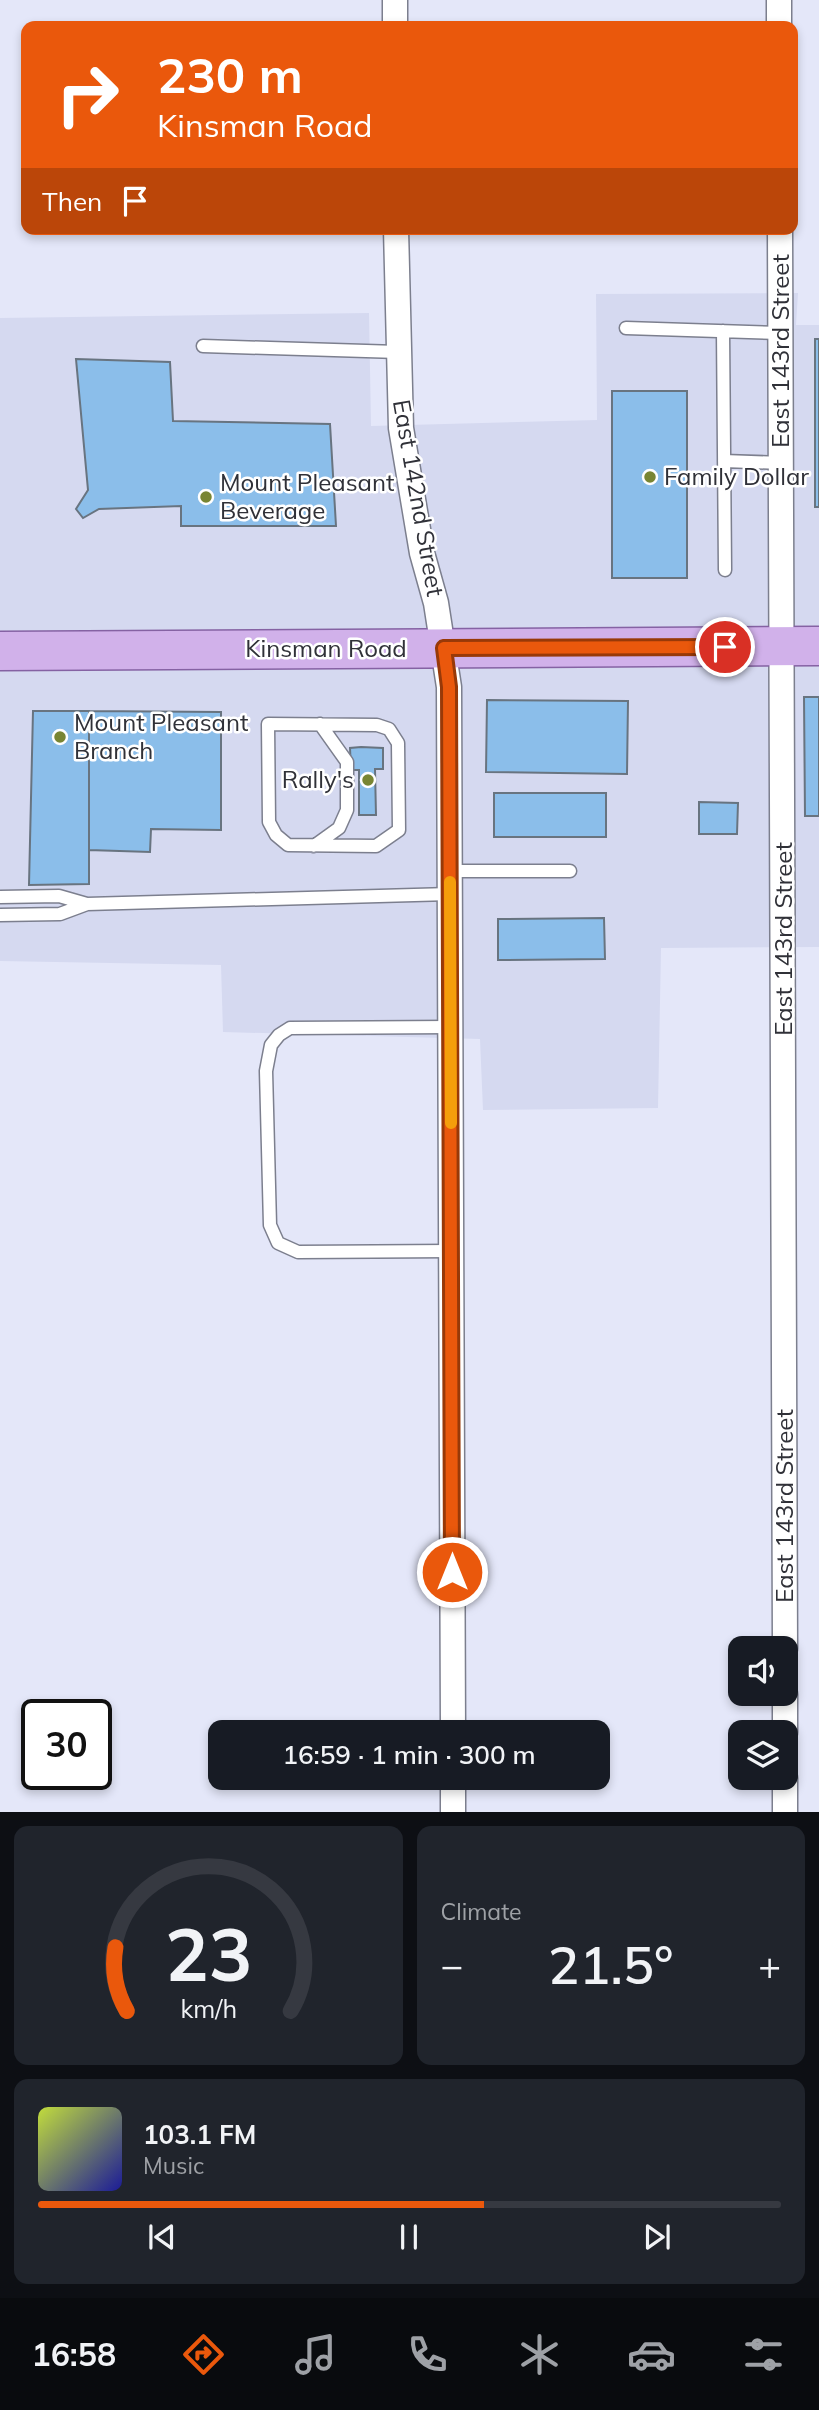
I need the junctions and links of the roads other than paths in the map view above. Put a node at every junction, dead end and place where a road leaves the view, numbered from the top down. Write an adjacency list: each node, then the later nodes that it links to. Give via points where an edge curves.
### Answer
1 (395, 0): 3 (street)
2 (779, 0): 4 (street)
3 (395, 21)
4 (779, 21)
5 (396, 235): 11 (street, East 142nd Street)
6 (780, 235): 9 (street, East 143rd Street)
7 (626, 328): 8 (lane)
8 (723, 331): 9 (lane); 12 (lane)
9 (781, 333): 13 (street, East 143rd Street)
10 (203, 346): 11 (lane)
11 (398, 352): 16 (street, East 142nd Street, via 401,428)
12 (724, 461): 13 (lane); 14 (lane)
13 (782, 463): 15 (street, East 143rd Street)
14 (725, 570)
15 (801, 646): 16 (main road, Kinsman Road); 27 (street, East 143rd Street)
16 (444, 648): 17 (main road, Kinsman Road); 21 (street, East 142nd Street, via 449,687)
17 (0, 651)
18 (320, 724): 19 (lane, via 346,762 346,810 339,828); 19 (lane, via 268,724 269,822 288,845); 19 (lane, via 389,729 398,743 399,830 376,846)
19 (314, 846)
20 (570, 871): 21 (lane)
21 (450, 883): 23 (lane); 25 (street, East 142nd Street)
22 (0, 897): 23 (lane, via 59,896)
23 (87, 904): 24 (lane, via 60,914)
24 (0, 915)
25 (450, 1027): 26 (street, East 142nd Street); 26 (lane, via 290,1028 271,1045 266,1071 270,1225 278,1243 298,1252)
26 (451, 1251): 28 (street, East 142nd Street)
27 (785, 1636)
28 (453, 1720)
29 (453, 1790): 31 (street)
30 (785, 1790): 32 (street)
31 (453, 1811)
32 (785, 1811)

